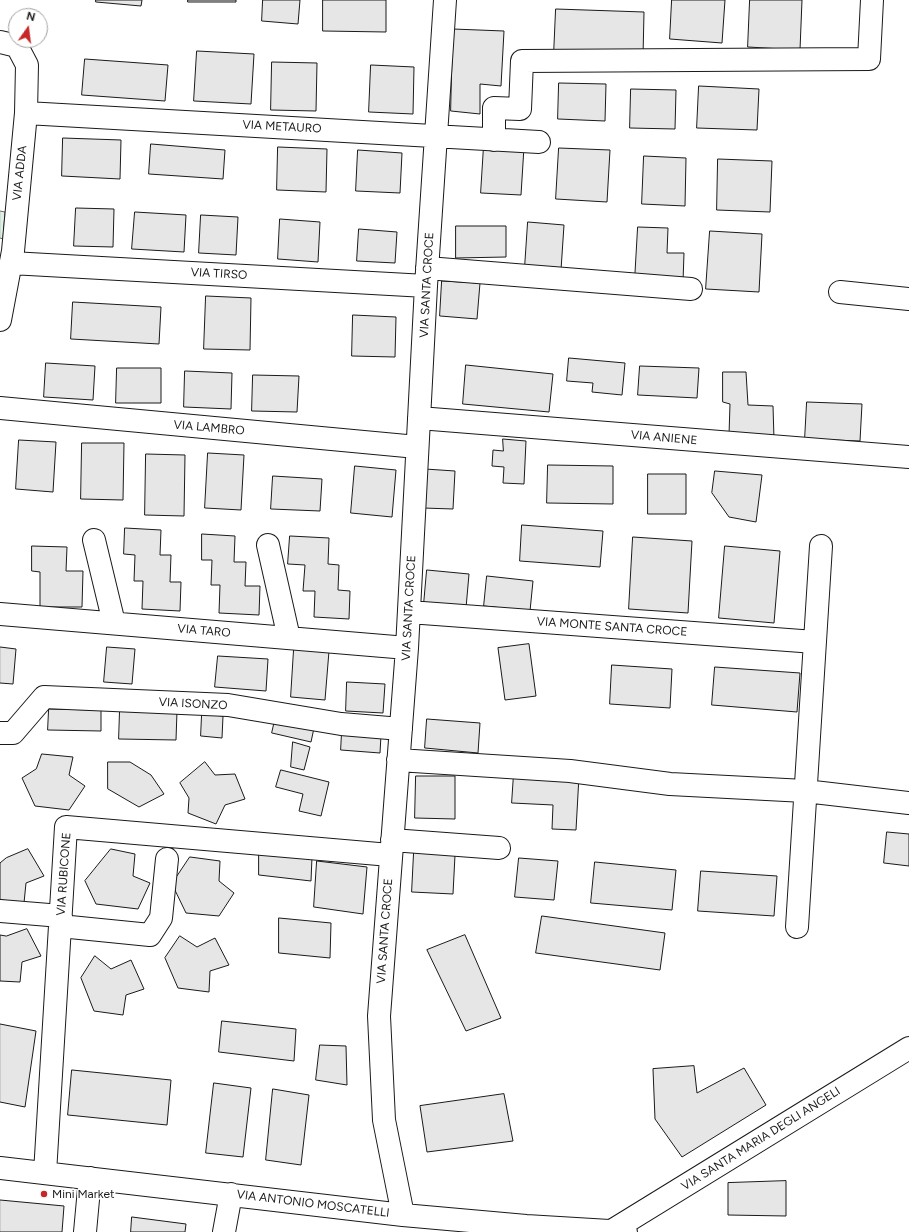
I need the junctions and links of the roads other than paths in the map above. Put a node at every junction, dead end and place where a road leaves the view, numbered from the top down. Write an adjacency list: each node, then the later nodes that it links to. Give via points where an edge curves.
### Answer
1 (445, 0): 5 (street, VIA SANTA CROCE)
2 (872, 0): 6 (street, via 869,59 522,61 520,109 494,108)
3 (0, 42): 4 (street, VIA ADDA, via 17,46 27,65)
4 (26, 113): 5 (street, VIA METAURO); 8 (street, VIA ADDA)
5 (436, 136): 6 (street, VIA METAURO); 10 (street, VIA SANTA CROCE)
6 (494, 140): 7 (street, VIA METAURO)
7 (539, 142)
8 (8, 203): 9 (street, VIA ADDA)
9 (8, 255): 10 (street, VIA TIRSO); 14 (street, VIA ADDA)
10 (427, 277): 11 (street, VIA TIRSO); 16 (street, VIA SANTA CROCE)
11 (691, 289)
12 (840, 292): 13 (street)
13 (909, 299)
14 (0, 320)
15 (0, 408): 17 (street, VIA LAMBRO)
16 (419, 418): 17 (street, VIA SANTA CROCE); 18 (street, VIA ANIENE)
17 (417, 447): 22 (street, VIA SANTA CROCE)
18 (909, 457)
19 (94, 540): 24 (street)
20 (268, 545): 25 (street)
21 (821, 546): 26 (street)
22 (409, 612): 26 (street, VIA MONTE SANTA CROCE); 27 (street, VIA SANTA CROCE)
23 (0, 614): 24 (street, VIA TARO)
24 (114, 623): 25 (street, VIA TARO)
25 (289, 638): 27 (street, VIA TARO)
26 (815, 642): 31 (street)
27 (407, 648): 28 (street, VIA SANTA CROCE)
28 (401, 729): 29 (street, VIA ISONZO, via 341,724 228,705 44,697 13,733); 30 (street, VIA SANTA CROCE)
29 (0, 732)
30 (398, 760): 31 (street, via 570,771 670,784); 33 (street, VIA SANTA CROCE)
31 (805, 791): 32 (street); 38 (street)
32 (909, 803)
33 (391, 848): 34 (street); 37 (street, VIA RUBICONE, via 66,826); 44 (street, VIA SANTA CROCE, via 379,1016 384,1120)
34 (499, 848)
35 (167, 859): 37 (street, via 161,918 150,935)
36 (0, 911): 37 (street)
37 (61, 921): 41 (street, VIA RUBICONE)
38 (797, 927)
39 (909, 1048): 46 (street, VIA SANTA MARIA DEGLI ANGELI)
40 (0, 1168): 41 (street, VIA ANTONIO MOSCATELLI)
41 (46, 1173): 42 (street, VIA ANTONIO MOSCATELLI)
42 (90, 1178): 43 (street, VIA ANTONIO MOSCATELLI); 47 (street)
43 (231, 1194): 44 (street, VIA ANTONIO MOSCATELLI); 48 (street)
44 (403, 1214): 45 (street, VIA ANTONIO MOSCATELLI)
45 (567, 1230): 46 (street, VIA ANTONIO MOSCATELLI)
46 (618, 1231)
47 (85, 1232)
48 (224, 1232)

